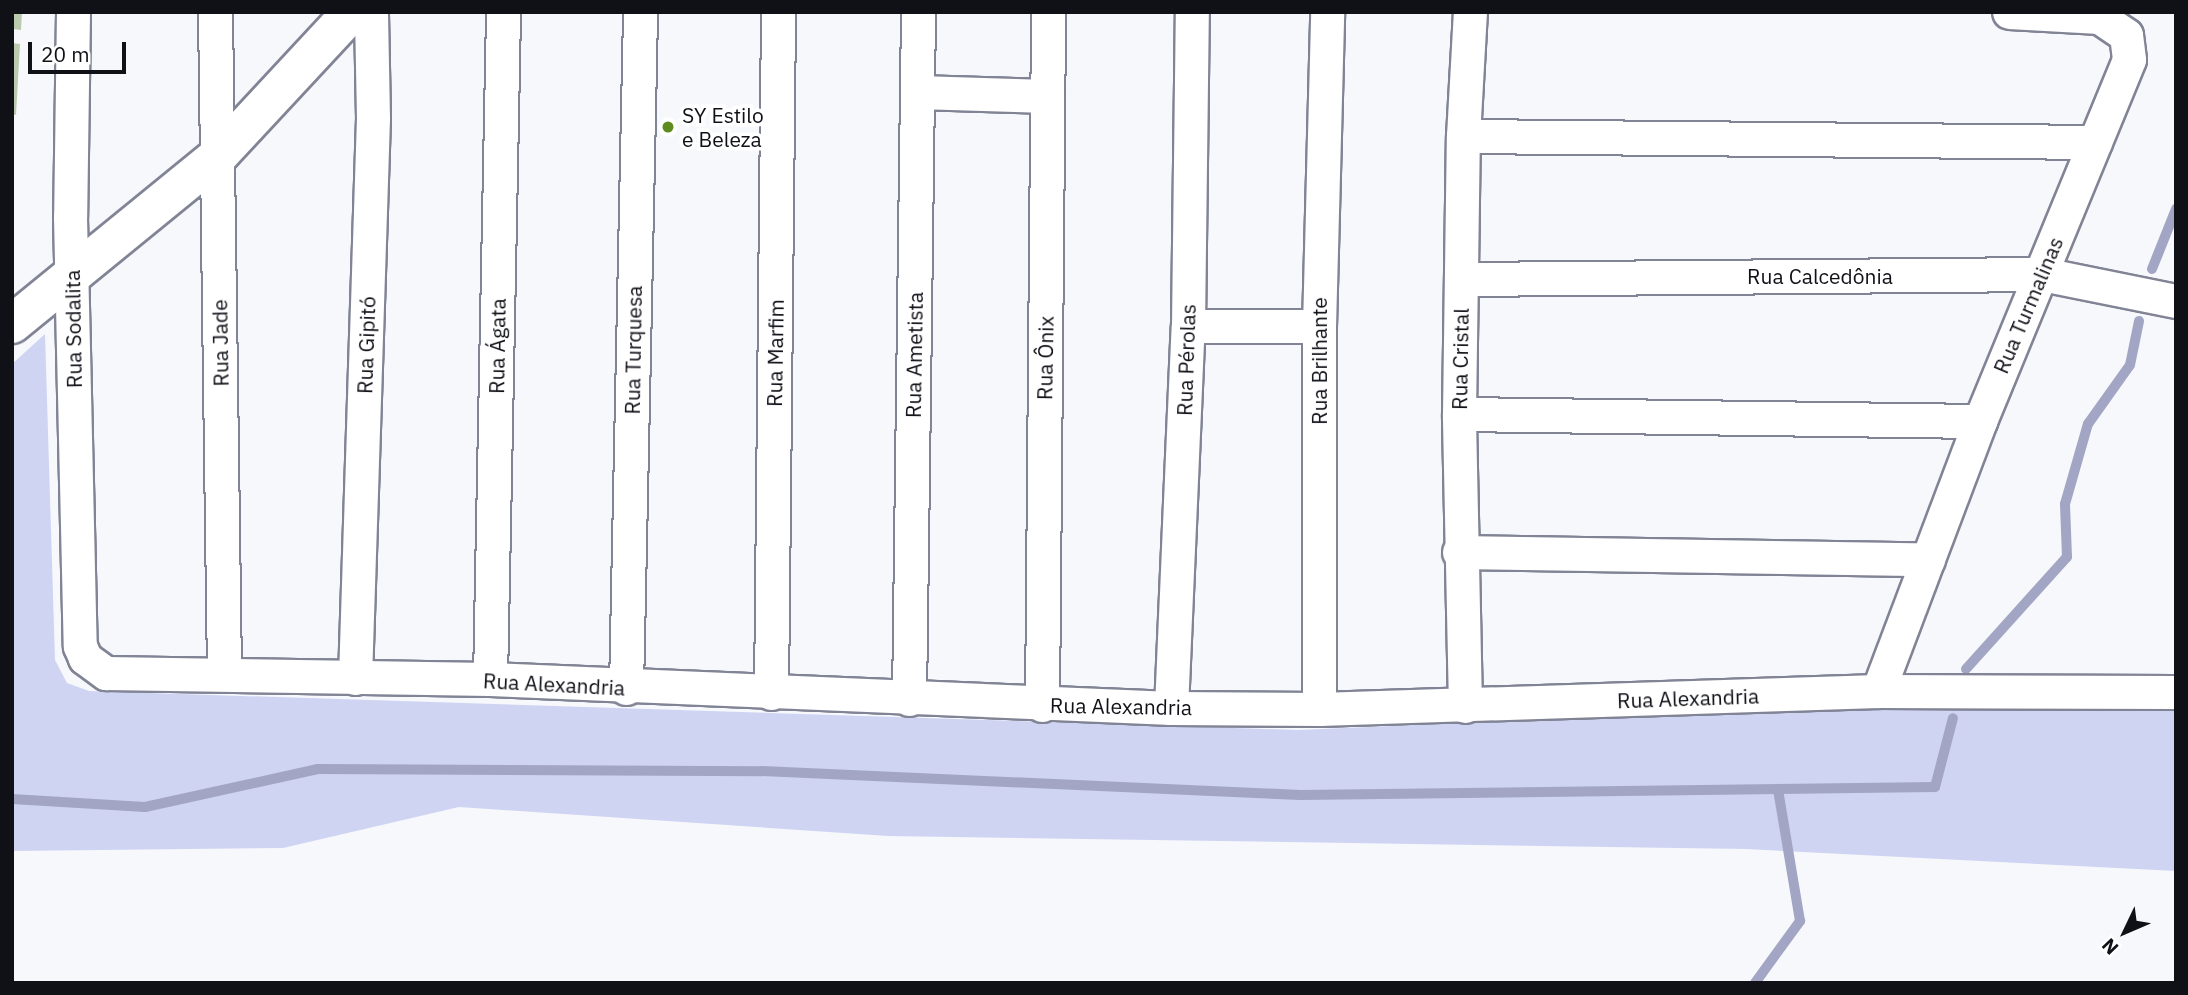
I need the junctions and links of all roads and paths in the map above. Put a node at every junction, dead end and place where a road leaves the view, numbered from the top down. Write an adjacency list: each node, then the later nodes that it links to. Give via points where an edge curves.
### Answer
1 (73, 12): 19 (street, Rua Sodalita)
2 (215, 12): 18 (street, Rua Jade)
3 (352, 12): 18 (main road)
4 (371, 12): 32 (street, Rua Gipitó, via 373,117)
5 (503, 12): 33 (street, Rua Ágata)
6 (640, 12): 34 (street, Rua Turquesa)
7 (778, 12): 37 (street, Rua Marfim)
8 (918, 12): 14 (street, Rua Ametista)
9 (1048, 12): 15 (street, Rua Ônix)
10 (1192, 12): 24 (street, Rua Pérolas)
11 (1327, 12): 25 (street, Rua Brilhante)
12 (1470, 12): 16 (street, Rua Cristal)
13 (2009, 12): 17 (street, Rua Turmalinas, via 2099,17 2126,35 2129,59)
14 (918, 92): 15 (street); 38 (street, Rua Ametista)
15 (1047, 96): 39 (street, Rua Ônix)
16 (1463, 136): 17 (street); 21 (street, Rua Cristal)
17 (2095, 142): 20 (street, Rua Turmalinas)
18 (218, 156): 19 (main road); 31 (street, Rua Jade)
19 (72, 272): 23 (main road); 30 (street, Rua Sodalita)
20 (2042, 274): 21 (street, Rua Calcedônia); 22 (street, Rua Calcedônia); 27 (street, Rua Turmalinas)
21 (1461, 279): 26 (street, Rua Cristal)
22 (2176, 301)
23 (12, 324)
24 (1188, 326): 25 (street); 41 (street, Rua Pérolas)
25 (1319, 326): 42 (street, Rua Brilhante)
26 (1459, 414): 27 (street); 28 (street, Rua Cristal)
27 (1980, 421): 29 (street, Rua Turmalinas)
28 (1459, 552): 29 (street); 40 (street, Rua Cristal)
29 (1928, 559): 35 (street, Rua Turmalinas)
30 (80, 646): 31 (street, Rua Alexandria, via 85,658 106,673)
31 (224, 674): 32 (street, Rua Alexandria)
32 (355, 678): 33 (street, Rua Alexandria)
33 (490, 679): 34 (street, Rua Alexandria)
34 (626, 688): 37 (street, Rua Alexandria)
35 (1878, 691): 36 (street, Rua Alexandria); 40 (street, Rua Alexandria)
36 (2176, 691)
37 (771, 694): 38 (street, Rua Alexandria)
38 (909, 699): 39 (street, Rua Alexandria)
39 (1042, 705): 41 (street, Rua Alexandria)
40 (1465, 706): 42 (street, Rua Alexandria)
41 (1171, 708): 42 (street, Rua Alexandria)
42 (1319, 709)

